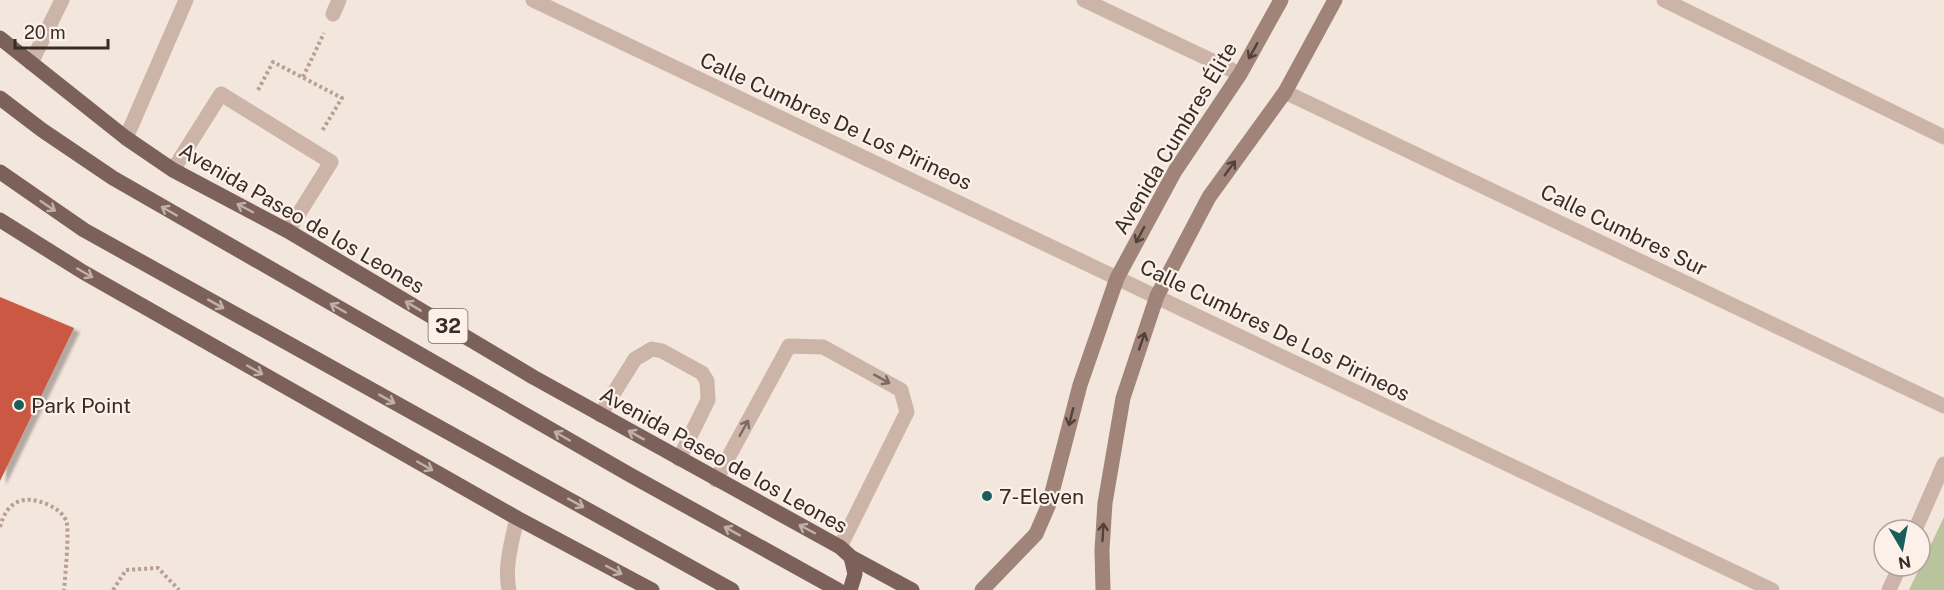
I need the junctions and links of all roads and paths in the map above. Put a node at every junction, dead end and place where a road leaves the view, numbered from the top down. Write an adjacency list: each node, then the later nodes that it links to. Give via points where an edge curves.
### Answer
1 (62, 0): 10 (street)
2 (186, 0): 17 (street)
3 (533, 0): 23 (street, Calle Cumbres De Los Pirineos)
4 (1084, 0): 11 (street)
5 (1281, 0): 11 (street, Avenida Cumbres Élite, one-way to 11)
6 (1335, 0): 13 (street)
7 (1664, 0): 16 (street)
8 (336, 7): 12 (path)
9 (0, 38): 10 (main road, Avenida Paseo de los Leones / 32)
10 (31, 63): 17 (main road, Avenida Paseo de los Leones / 32)
11 (1240, 74): 23 (street, Avenida Cumbres Élite, one-way to 23, via 1175,171)
12 (303, 77): 15 (path, via 273,62); 18 (path, via 342,98)
13 (1285, 92): 24 (street, one-way to 13, via 1209,198); 25 (street, Calle Cumbres Sur)
14 (0, 98): 40 (main road, one-way to 14, via 113,178)
15 (248, 111): 18 (street); 19 (street, via 221,94)
16 (1944, 137)
17 (126, 138): 19 (main road, Avenida Paseo de los Leones / 32)
18 (311, 150): 22 (street, via 332,162)
19 (173, 170): 22 (main road, Avenida Paseo de los Leones / 32, one-way to 19)
20 (0, 172): 39 (main road, one-way to 39, via 84,230)
21 (0, 220): 30 (main road, one-way to 30, via 83,272)
22 (288, 231): 26 (main road, Avenida Paseo de los Leones / 32, one-way to 22)
23 (1117, 278): 24 (street, Calle Cumbres De Los Pirineos); 43 (street, Avenida Cumbres Élite, one-way to 43, via 1080,385 1049,504 1035,534)
24 (1157, 296): 44 (street, one-way to 24, via 1105,503 1123,398); 45 (street, Calle Cumbres De Los Pirineos)
25 (1944, 406)
26 (600, 415): 27 (main road, Avenida Paseo de los Leones / 32, one-way to 26); 27 (street, via 642,353 662,351 702,373 707,381 708,400)
27 (679, 459): 29 (main road, Avenida Paseo de los Leones / 32)
28 (1944, 464): 31 (street)
29 (716, 480): 33 (main road, Avenida Paseo de los Leones / 32, one-way to 29); 33 (street, one-way to 33, via 789,346 823,347 833,352 901,390 907,412)
30 (517, 518): 37 (street); 38 (main road, one-way to 38)
31 (1921, 518)
32 (0, 527): 34 (path, via 3,515 17,502 36,499 58,510 68,522)
33 (846, 552): 41 (main road, via 855,574); 42 (main road, Avenida Paseo de los Leones / 32)
34 (64, 590)
35 (113, 590): 36 (path, via 126,570 158,568)
36 (179, 590)
37 (509, 590)
38 (652, 590)
39 (732, 590)
40 (838, 590)
41 (850, 590)
42 (912, 590)
43 (982, 590)
44 (1103, 590)
45 (1772, 590)

